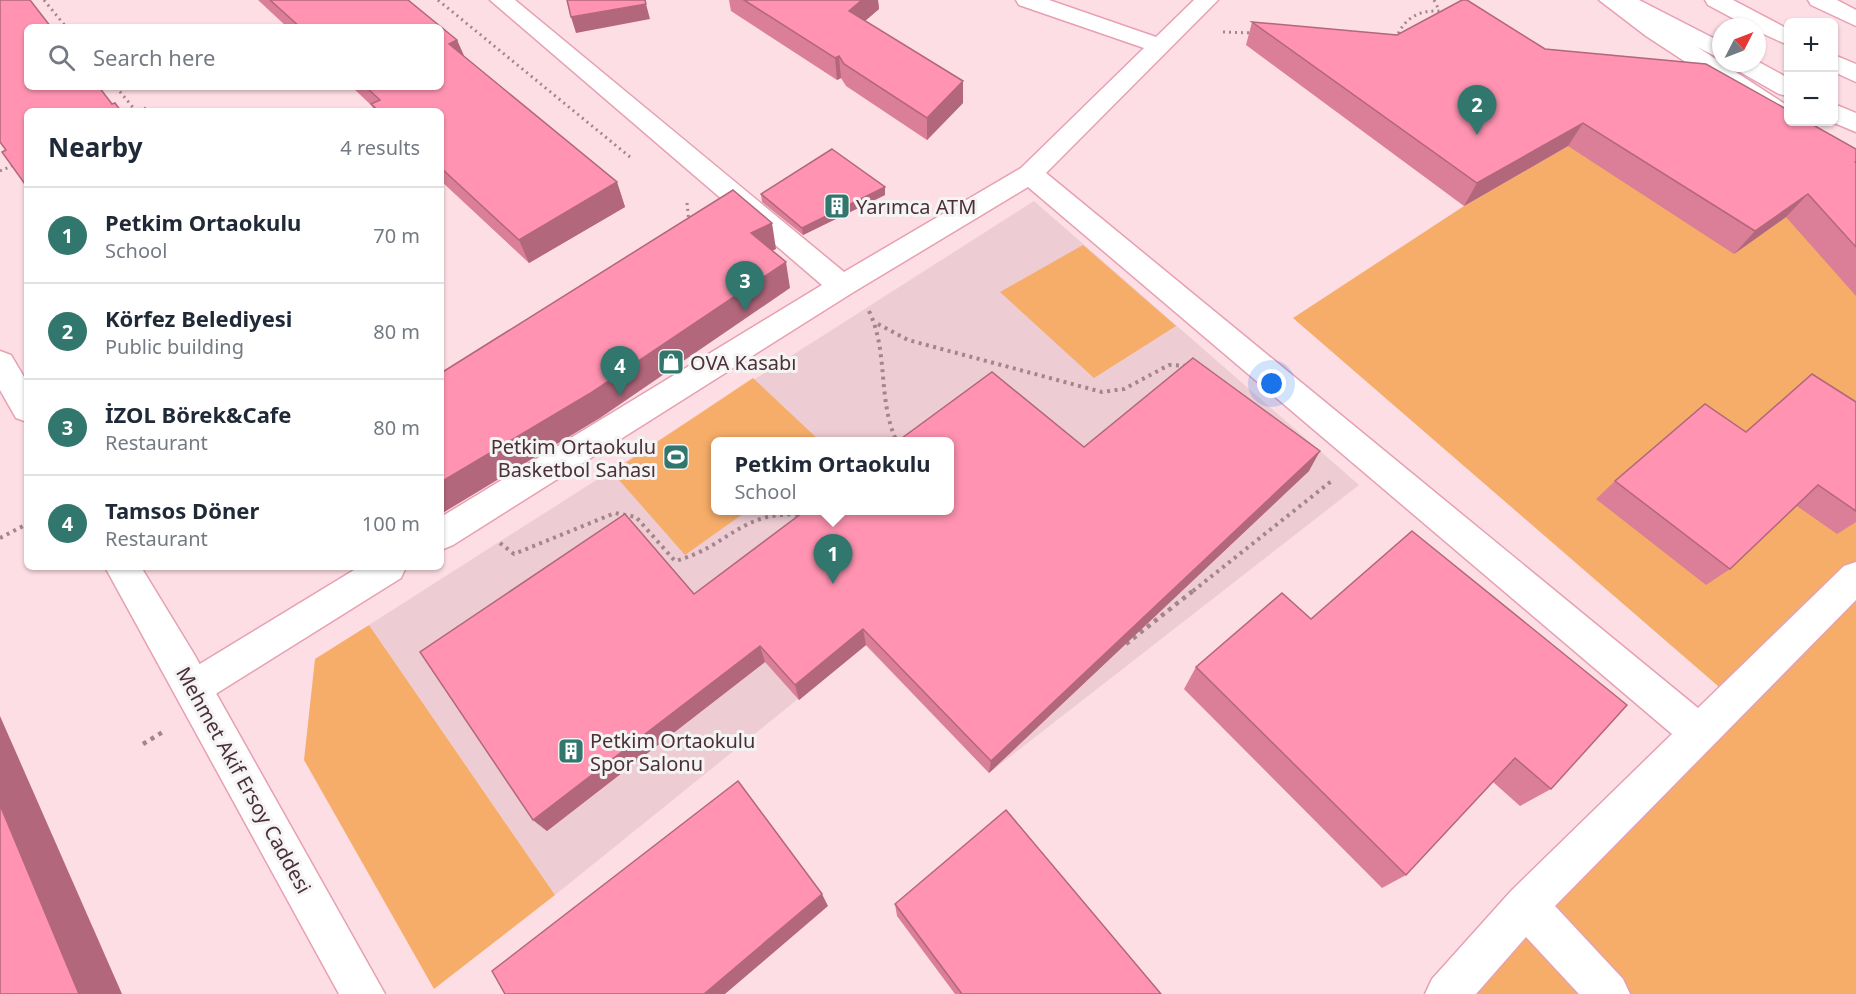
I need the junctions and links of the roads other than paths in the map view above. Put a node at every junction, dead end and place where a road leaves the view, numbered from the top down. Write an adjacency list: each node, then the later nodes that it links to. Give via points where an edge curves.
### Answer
1 (501, 0): 20 (main road)
2 (1027, 0): 10 (main road)
3 (1207, 0): 10 (main road)
4 (1610, 0): 16 (main road)
5 (1622, 0): 11 (main road)
6 (1716, 0): 9 (main road)
7 (1819, 0): 8 (main road)
8 (1856, 19)
9 (1784, 36)
10 (1160, 46): 19 (main road)
11 (1712, 47)
12 (1838, 65): 14 (main road)
13 (1759, 72): 15 (main road)
14 (1856, 74)
15 (1784, 86)
16 (1784, 114)
17 (1838, 115): 18 (main road)
18 (1856, 124)
19 (1030, 174): 20 (main road); 28 (main road)
20 (843, 286): 23 (main road)
21 (0, 363): 22 (main road)
22 (24, 403)
23 (444, 533)
24 (124, 570): 27 (main road, Mehmet Akif Ersoy Caddesi)
25 (384, 570): 27 (main road)
26 (1856, 577): 28 (main road)
27 (193, 688): 30 (main road, Mehmet Akif Ersoy Caddesi)
28 (1699, 733): 29 (main road)
29 (1526, 906): 31 (main road); 32 (main road)
30 (363, 994)
31 (1447, 994)
32 (1608, 994)

